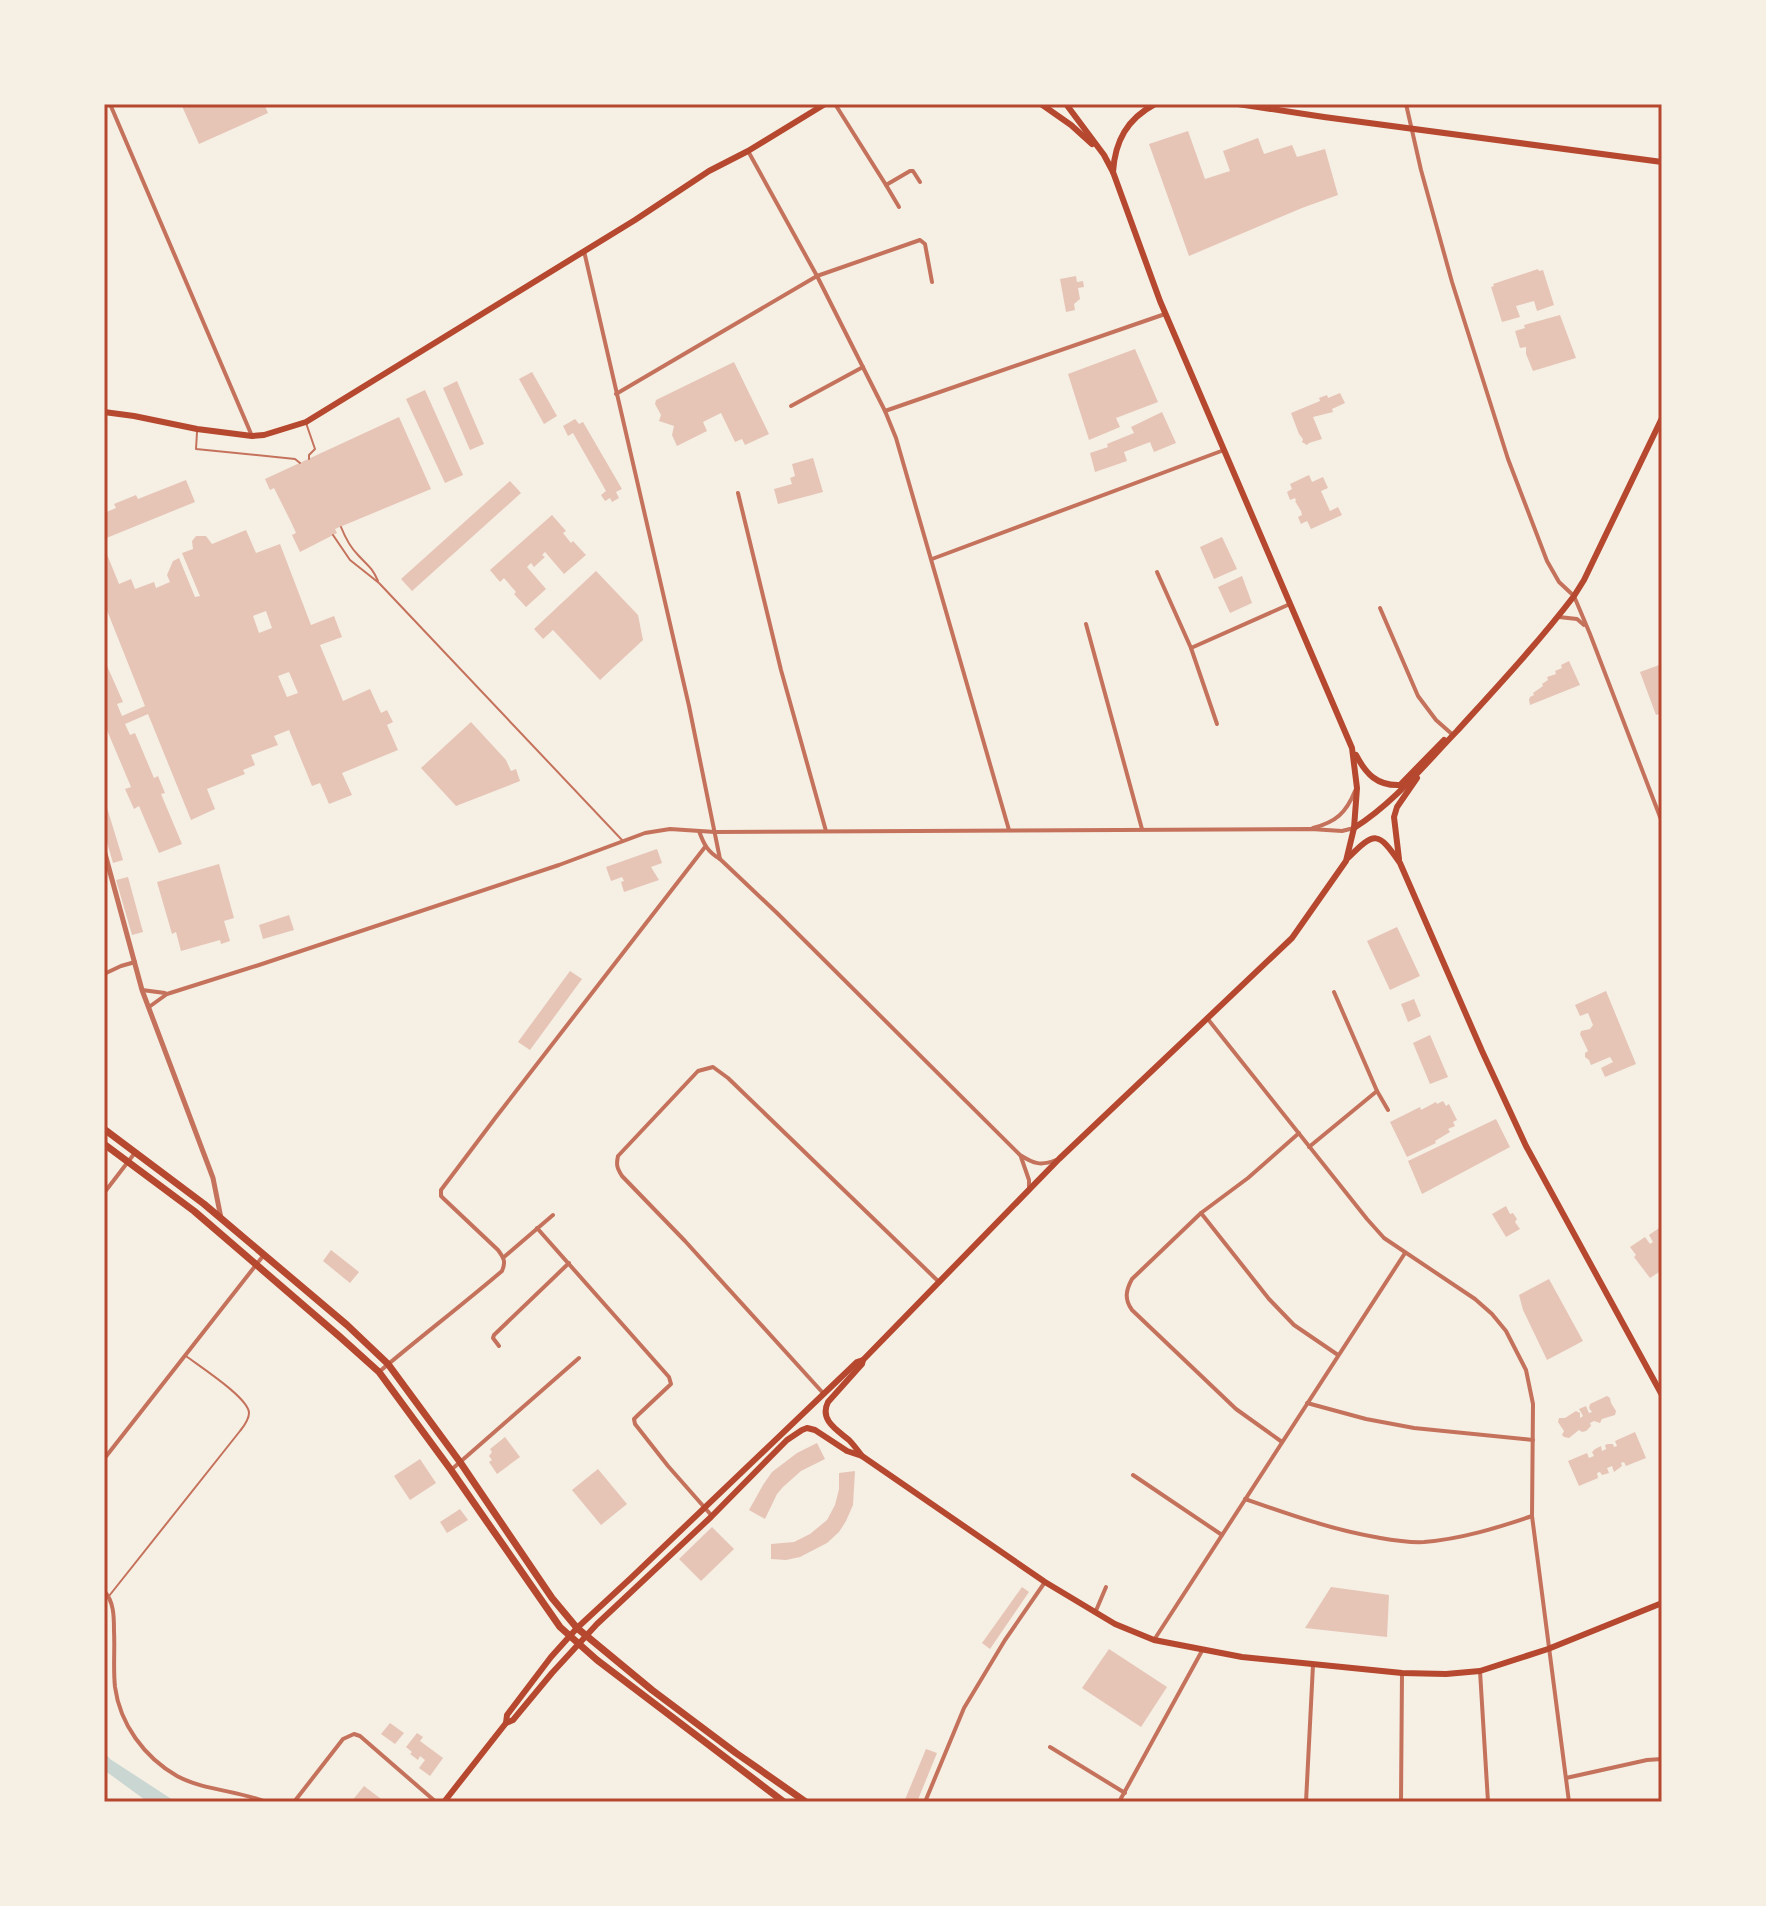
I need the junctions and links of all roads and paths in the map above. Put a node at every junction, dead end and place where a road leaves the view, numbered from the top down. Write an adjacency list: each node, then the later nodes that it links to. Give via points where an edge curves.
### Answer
1 (110, 104): 29 (street)
2 (825, 104): 10 (main road)
3 (835, 104): 15 (street)
4 (1041, 104): 11 (main road)
5 (1066, 104): 11 (main road)
6 (1155, 104): 13 (main road, via 1123,133)
7 (1238, 104): 9 (main road)
8 (1406, 104): 9 (street)
9 (1412, 129): 12 (main road); 39 (street, via 1452,282 1508,459 1547,561)
10 (748, 151): 17 (main road); 18 (street)
11 (1104, 155): 13 (main road)
12 (1662, 162)
13 (1113, 172): 20 (main road)
14 (920, 182): 15 (street, via 910,171)
15 (886, 185): 16 (street)
16 (899, 207)
17 (584, 251): 22 (street); 27 (main road)
18 (817, 276): 19 (street, via 920,240); 21 (street); 22 (street)
19 (932, 282)
20 (1165, 314): 24 (street); 30 (main road)
21 (863, 367): 23 (street); 24 (street)
22 (616, 394): 58 (street)
23 (791, 406)
24 (885, 411): 36 (street)
25 (104, 412): 28 (main road)
26 (1662, 418): 39 (main road)
27 (306, 422): 29 (main road); 31 (lane, via 315,449)
28 (197, 429): 29 (main road); 32 (lane, via 196,449)
29 (252, 436)
30 (1224, 450): 36 (street); 40 (main road)
31 (309, 459)
32 (300, 463)
33 (738, 493): 57 (street)
34 (341, 527): 38 (lane)
35 (333, 535): 38 (lane, via 350,560)
36 (932, 559): 55 (street)
37 (1157, 572): 45 (street)
38 (379, 583): 59 (lane)
39 (1574, 596): 42 (main road); 44 (street)
40 (1290, 604): 45 (street); 48 (main road)
41 (1380, 608): 47 (street, via 1418,696)
42 (1558, 617): 44 (street, via 1577,619); 47 (main road)
43 (1086, 624): 53 (street)
44 (1590, 634): 51 (street)
45 (1191, 648): 46 (street)
46 (1217, 724)
47 (1453, 735): 48 (main road, via 1400,785 1377,782); 49 (main road)
48 (1352, 748): 50 (main road)
49 (1420, 771): 52 (main road); 64 (main road, via 1394,817)
50 (1357, 788): 52 (main road); 54 (street, via 1338,817)
51 (1662, 822)
52 (1354, 828): 54 (street); 63 (main road)
53 (1142, 829): 54 (street); 55 (street)
54 (1311, 829)
55 (1009, 830): 57 (street)
56 (699, 831): 58 (street); 59 (street, via 655,830); 60 (street)
57 (826, 831): 58 (street)
58 (715, 832): 62 (street)
59 (622, 840): 69 (street, via 546,870)
60 (705, 847): 62 (street); 90 (street, via 441,1190 441,1196)
61 (104, 850): 65 (street)
62 (720, 859): 79 (street)
63 (1346, 861): 64 (main road, via 1364,842 1379,838); 71 (main road, via 1292,938)
64 (1400, 863): 102 (main road, via 1526,1146)
65 (135, 962): 66 (street); 67 (street)
66 (104, 974)
67 (142, 990): 69 (street); 70 (street)
68 (1334, 992): 72 (street)
69 (167, 994): 70 (street)
70 (148, 1008): 86 (street, via 213,1178)
71 (1207, 1018): 75 (street); 80 (main road)
72 (1377, 1091): 73 (street); 77 (street)
73 (1388, 1110)
74 (104, 1129): 78 (main road)
75 (1299, 1133): 77 (street); 84 (street)
76 (104, 1144): 81 (main road)
77 (1309, 1147): 88 (street, via 1384,1238)
78 (135, 1152): 81 (street); 86 (main road)
79 (1020, 1155): 80 (street, via 1038,1164); 82 (street)
80 (1059, 1159): 82 (main road)
81 (129, 1161): 83 (street); 92 (main road)
82 (1029, 1189): 93 (main road)
83 (104, 1193)
84 (1201, 1213): 96 (street, via 1285,1316); 105 (street, via 1132,1279 1127,1303 1236,1409)
85 (553, 1215): 87 (street)
86 (222, 1220): 89 (main road)
87 (537, 1228): 90 (street); 91 (street)
88 (1405, 1253): 96 (street); 104 (street, via 1475,1299 1506,1331 1530,1384)
89 (263, 1256): 92 (street); 99 (main road)
90 (504, 1257): 99 (street, via 502,1271)
91 (569, 1263): 94 (street, via 494,1335); 112 (street, via 669,1377 671,1384 634,1419 635,1424)
92 (257, 1264): 95 (street); 100 (main road)
93 (939, 1282): 98 (main road); 101 (street, via 728,1078 713,1067 698,1071 616,1164)
94 (499, 1346)
95 (185, 1355): 107 (street); 119 (lane, via 244,1401 249,1413)
96 (1338, 1355): 103 (street)
97 (579, 1358): 108 (street)
98 (863, 1360): 101 (main road); 106 (main road, via 825,1408 832,1426)
99 (388, 1364): 100 (street); 108 (main road)
100 (379, 1372): 109 (main road)
101 (823, 1393): 112 (main road)
102 (1662, 1395)
103 (1307, 1403): 104 (street, via 1414,1428); 105 (street)
104 (1533, 1440): 114 (street)
105 (1282, 1442): 111 (street)
106 (862, 1456): 113 (main road, via 807,1428 787,1440); 116 (main road)
107 (104, 1459)
108 (460, 1462): 109 (street); 122 (main road)
109 (451, 1470): 123 (main road)
110 (1133, 1475): 115 (street)
111 (1245, 1499): 114 (street, via 1304,1520 1402,1542 1456,1538); 115 (street)
112 (704, 1508): 113 (street); 122 (main road)
113 (712, 1516): 124 (main road)
114 (1532, 1516): 128 (street)
115 (1222, 1535): 125 (street)
116 (1045, 1582): 121 (main road); 143 (street, via 964,1708)
117 (1106, 1587): 121 (street)
118 (104, 1591): 119 (street)
119 (109, 1596): 137 (street, via 116,1691 140,1744 177,1776)
120 (1662, 1603): 128 (main road)
121 (1095, 1613): 125 (main road)
122 (577, 1628): 123 (main road); 124 (main road)
123 (570, 1636): 126 (main road); 132 (main road)
124 (586, 1636): 126 (main road); 142 (main road)
125 (1154, 1640): 127 (main road)
126 (579, 1644): 132 (main road); 141 (main road)
127 (1203, 1649): 129 (main road); 136 (street)
128 (1548, 1649): 130 (main road); 135 (street)
129 (1313, 1665): 131 (main road); 145 (street)
130 (1480, 1671): 131 (main road); 147 (street)
131 (1402, 1673): 146 (street)
132 (506, 1723): 140 (main road)
133 (1050, 1747): 136 (street)
134 (1662, 1759): 135 (street)
135 (1566, 1778): 148 (street)
136 (1125, 1793): 144 (street)
137 (266, 1802)
138 (294, 1802): 139 (street, via 343,1739 354,1734)
139 (436, 1802)
140 (444, 1802)
141 (784, 1802)
142 (806, 1802)
143 (925, 1802)
144 (1119, 1802)
145 (1306, 1802)
146 (1401, 1802)
147 (1488, 1802)
148 (1569, 1802)

